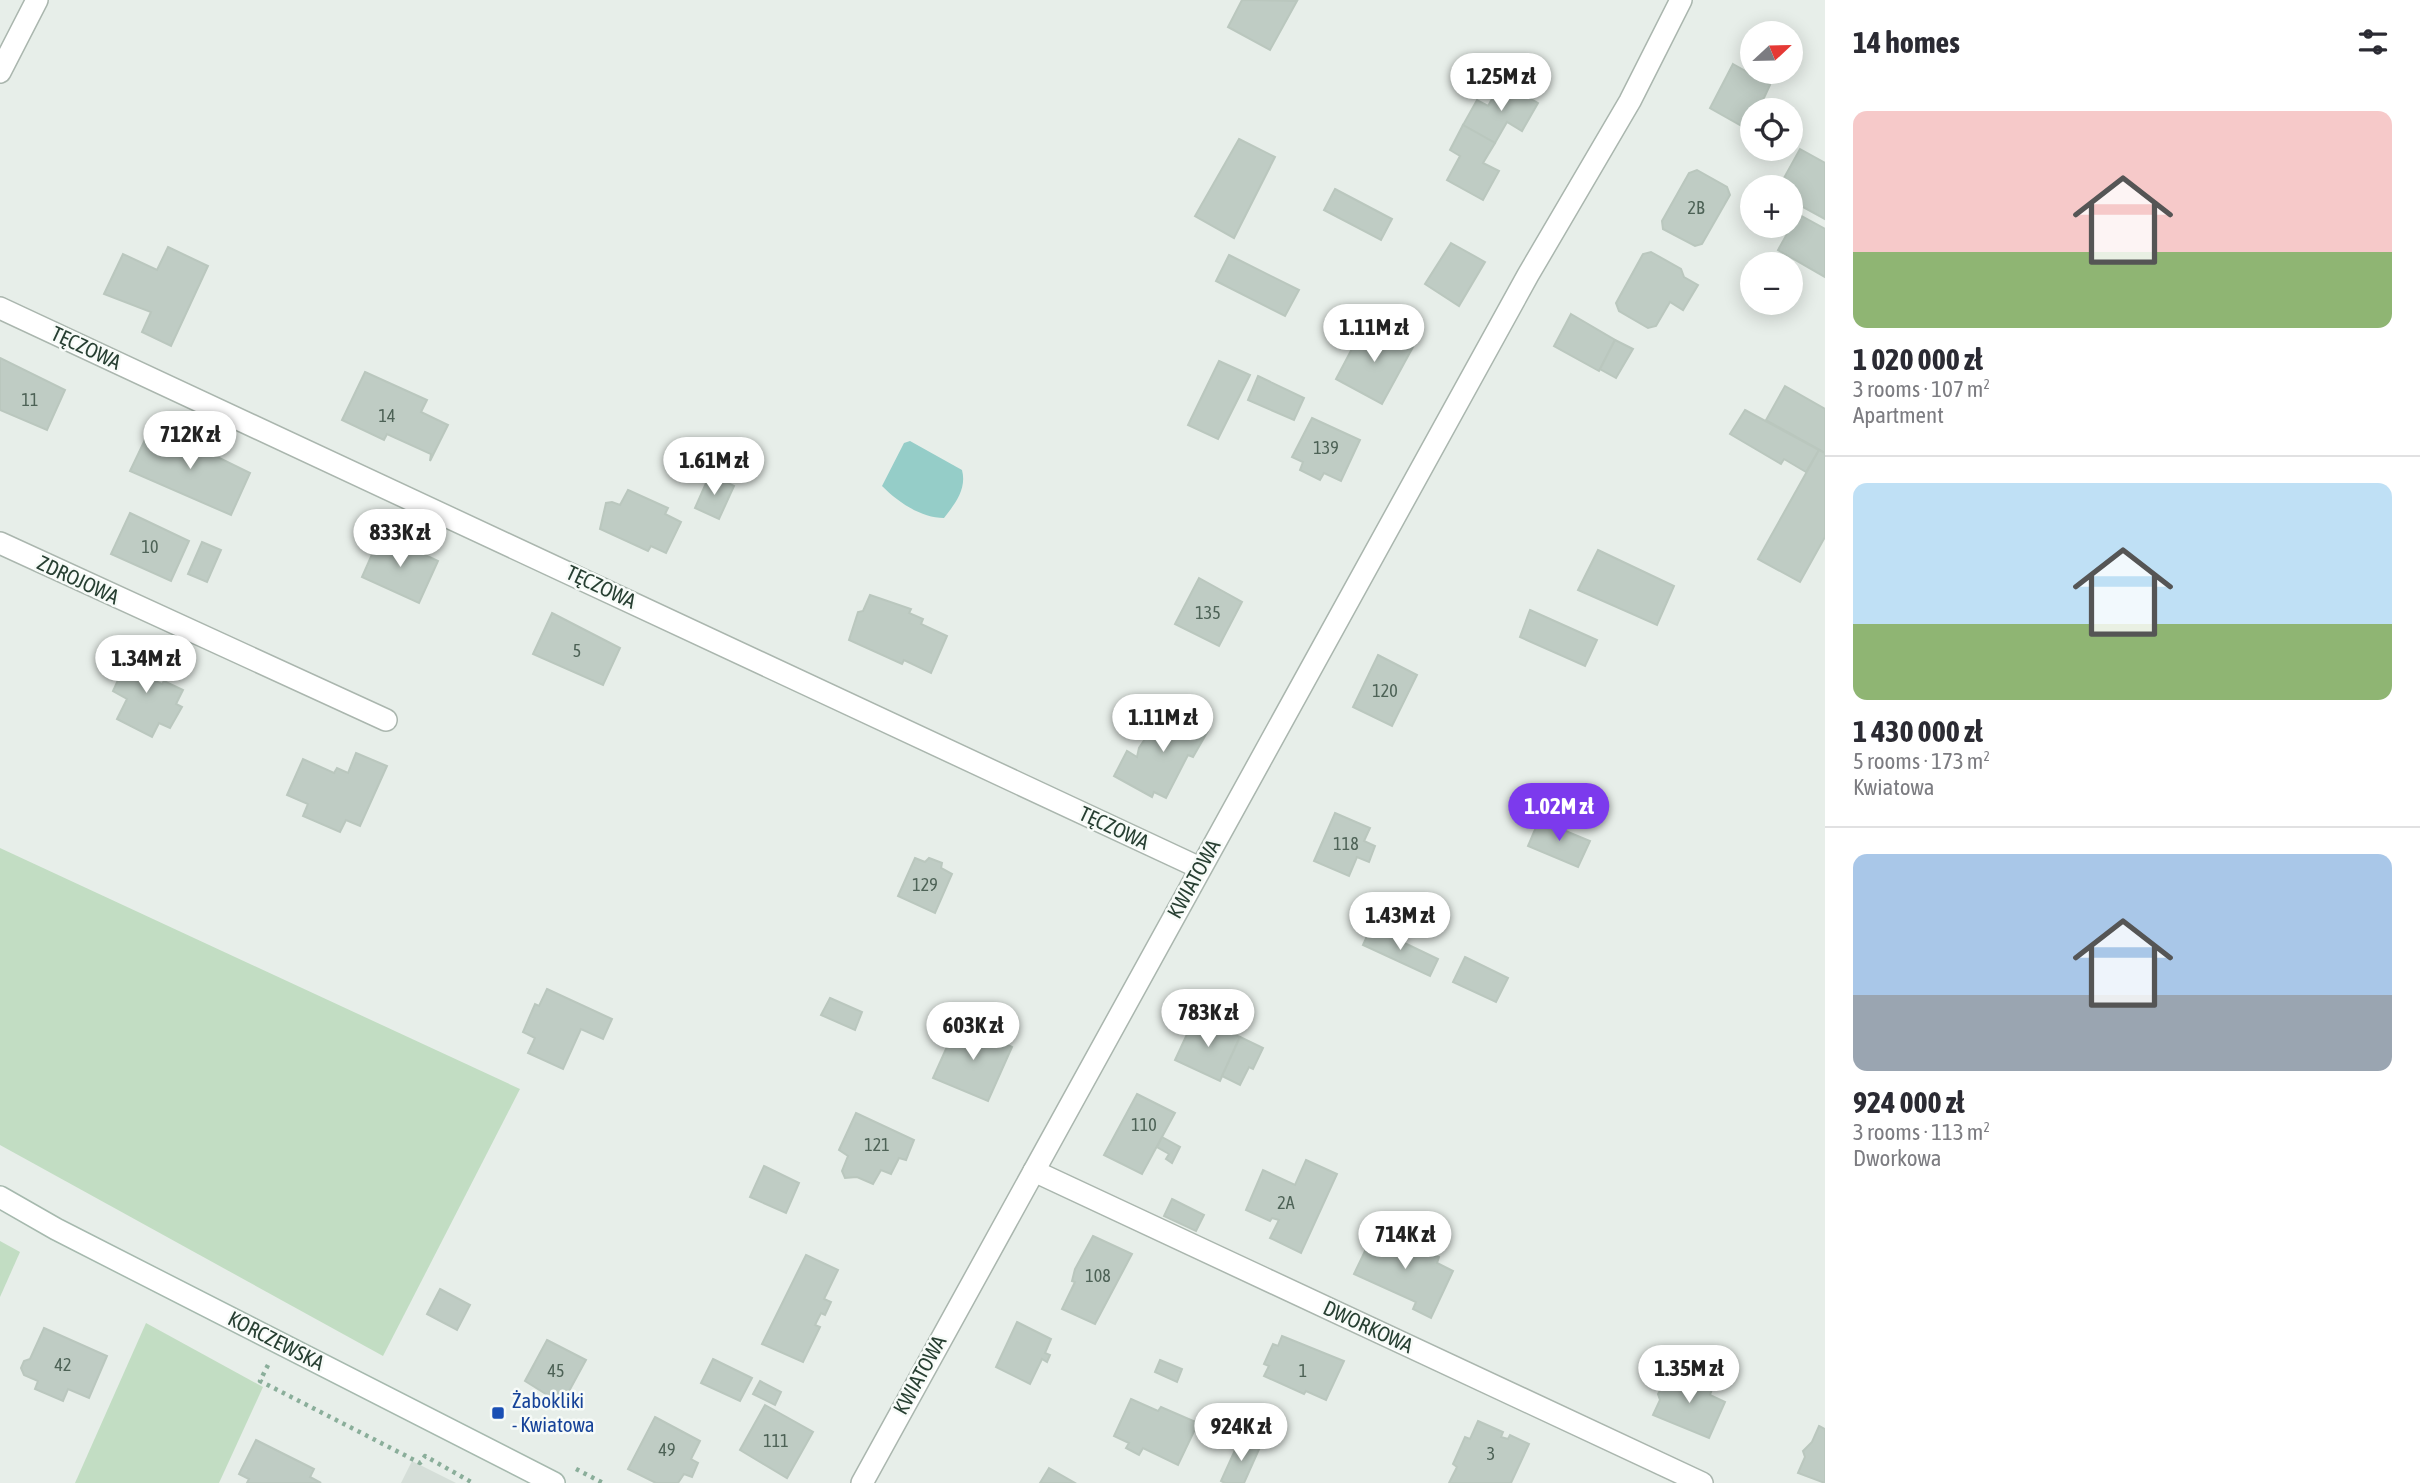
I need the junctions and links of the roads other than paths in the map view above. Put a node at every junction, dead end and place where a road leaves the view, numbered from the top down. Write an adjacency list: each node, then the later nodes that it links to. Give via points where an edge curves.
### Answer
1 (37, 0): 3 (street)
2 (1681, 0): 7 (street, KWIATOWA, via 1630,101 1528,275)
3 (0, 72)
4 (0, 308): 7 (street, TĘCZOWA)
5 (0, 543): 6 (street, ZDROJOWA)
6 (386, 720)
7 (1200, 868): 8 (street, KWIATOWA)
8 (1034, 1171): 11 (street, KWIATOWA); 12 (street, DWORKOWA)
9 (0, 1197): 10 (street, KORCZEWSKA)
10 (554, 1483)
11 (862, 1483)
12 (1702, 1483)

